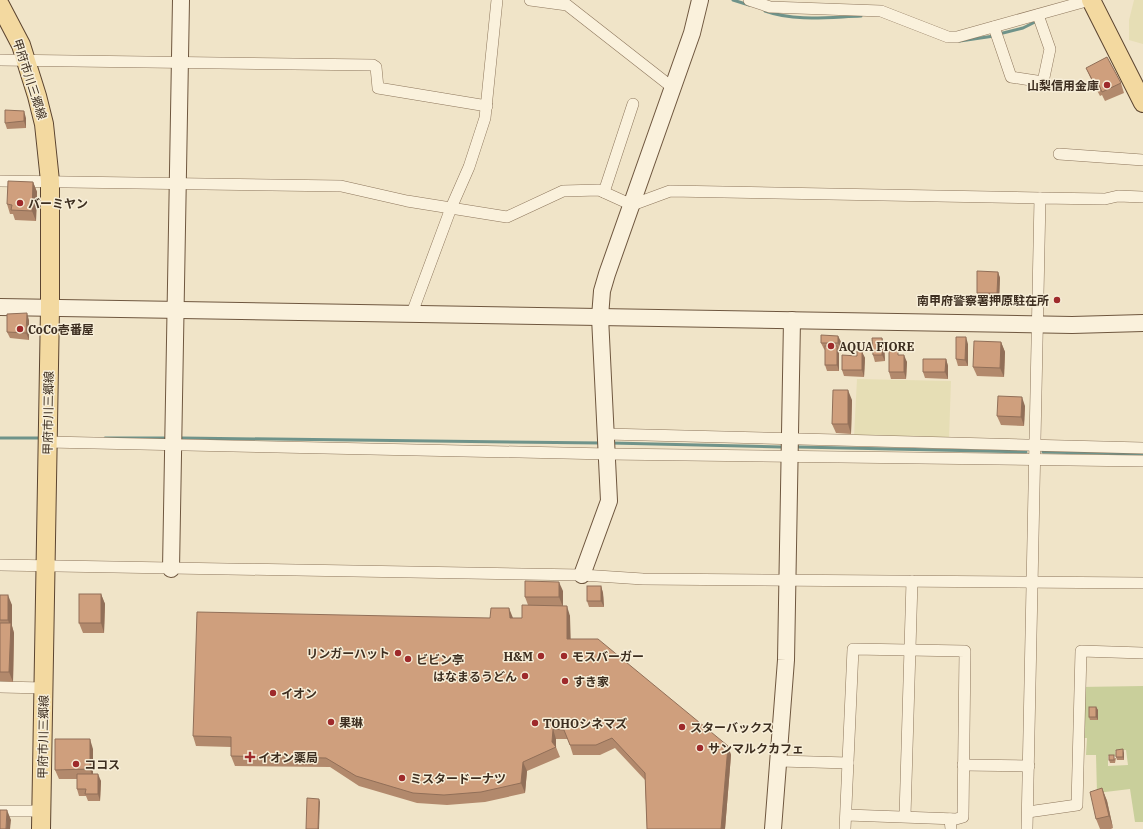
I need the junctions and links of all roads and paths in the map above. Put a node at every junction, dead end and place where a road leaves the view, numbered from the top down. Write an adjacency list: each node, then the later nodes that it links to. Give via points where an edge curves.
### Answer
1 (181, 0): 13 (street)
2 (497, 0): 17 (street)
3 (530, 0): 7 (street)
4 (700, 0): 14 (street, via 692,33)
5 (749, 0): 10 (street, via 770,7 881,11 948,37 957,38)
6 (1090, 0): 9 (street); 15 (main road)
7 (567, 3): 14 (street)
8 (0, 5): 12 (main road, 甲府市川三郷線, via 21,45)
9 (1038, 15): 10 (street); 10 (street, via 1050,49 1043,82 1011,77)
10 (994, 27)
11 (0, 60): 12 (street)
12 (26, 61): 13 (street); 21 (main road, 甲府市川三郷線, via 44,124)
13 (179, 63): 17 (street, via 373,65 376,67 378,88); 22 (street)
14 (673, 88): 26 (street)
15 (1143, 103)
16 (633, 104): 23 (street)
17 (487, 106): 27 (street, via 469,167)
18 (1059, 154): 19 (street)
19 (1143, 160)
20 (0, 181): 21 (street)
21 (50, 181): 22 (street); 29 (main road, 甲府市川三郷線)
22 (177, 183): 27 (street, via 342,186); 30 (street)
23 (604, 192): 26 (street); 27 (street, via 563,191 507,217)
24 (1143, 197): 25 (street)
25 (1040, 198): 26 (street, via 670,191); 35 (street)
26 (632, 205): 32 (street, via 602,291)
27 (451, 208): 31 (street)
28 (0, 307): 29 (street)
29 (50, 308): 30 (street); 37 (main road, 甲府市川三郷線)
30 (175, 310): 31 (street); 38 (street)
31 (412, 314): 32 (street)
32 (600, 317): 33 (street); 36 (street)
33 (792, 320): 35 (street); 40 (street)
34 (1143, 323): 35 (street)
35 (1036, 324): 39 (street)
36 (606, 434): 40 (street); 42 (street)
37 (48, 442): 38 (street); 46 (main road, 甲府市川三郷線)
38 (173, 444): 42 (street); 47 (street)
39 (1035, 446): 40 (street); 41 (street); 43 (street)
40 (790, 447): 42 (street); 43 (street); 49 (street)
41 (1143, 448)
42 (608, 454): 48 (street, via 609,501)
43 (1034, 459): 44 (street); 51 (street)
44 (1143, 461)
45 (0, 565): 46 (street)
46 (46, 566): 47 (street); 56 (main road, 甲府市川三郷線)
47 (171, 569): 48 (street)
48 (582, 575): 49 (street, via 643,579)
49 (788, 580): 50 (street); 57 (street)
50 (912, 581): 51 (street); 53 (street)
51 (1033, 582): 52 (street); 60 (street)
52 (1143, 583)
53 (910, 650): 58 (street, via 852,649); 59 (street, via 965,651); 64 (street)
54 (1143, 652): 62 (street, via 1081,651 1077,805)
55 (0, 687): 56 (street)
56 (44, 688): 65 (main road, 甲府市川三郷線)
57 (780, 761): 58 (street); 67 (street)
58 (848, 763): 63 (street)
59 (963, 764): 60 (street); 66 (street, via 962,817)
60 (1029, 766): 62 (street)
61 (0, 811): 65 (street)
62 (1028, 812): 69 (street)
63 (847, 815): 64 (street); 68 (street)
64 (905, 816): 66 (street)
65 (42, 820)
66 (951, 824)
67 (774, 829)
68 (845, 829)
69 (1027, 829)

